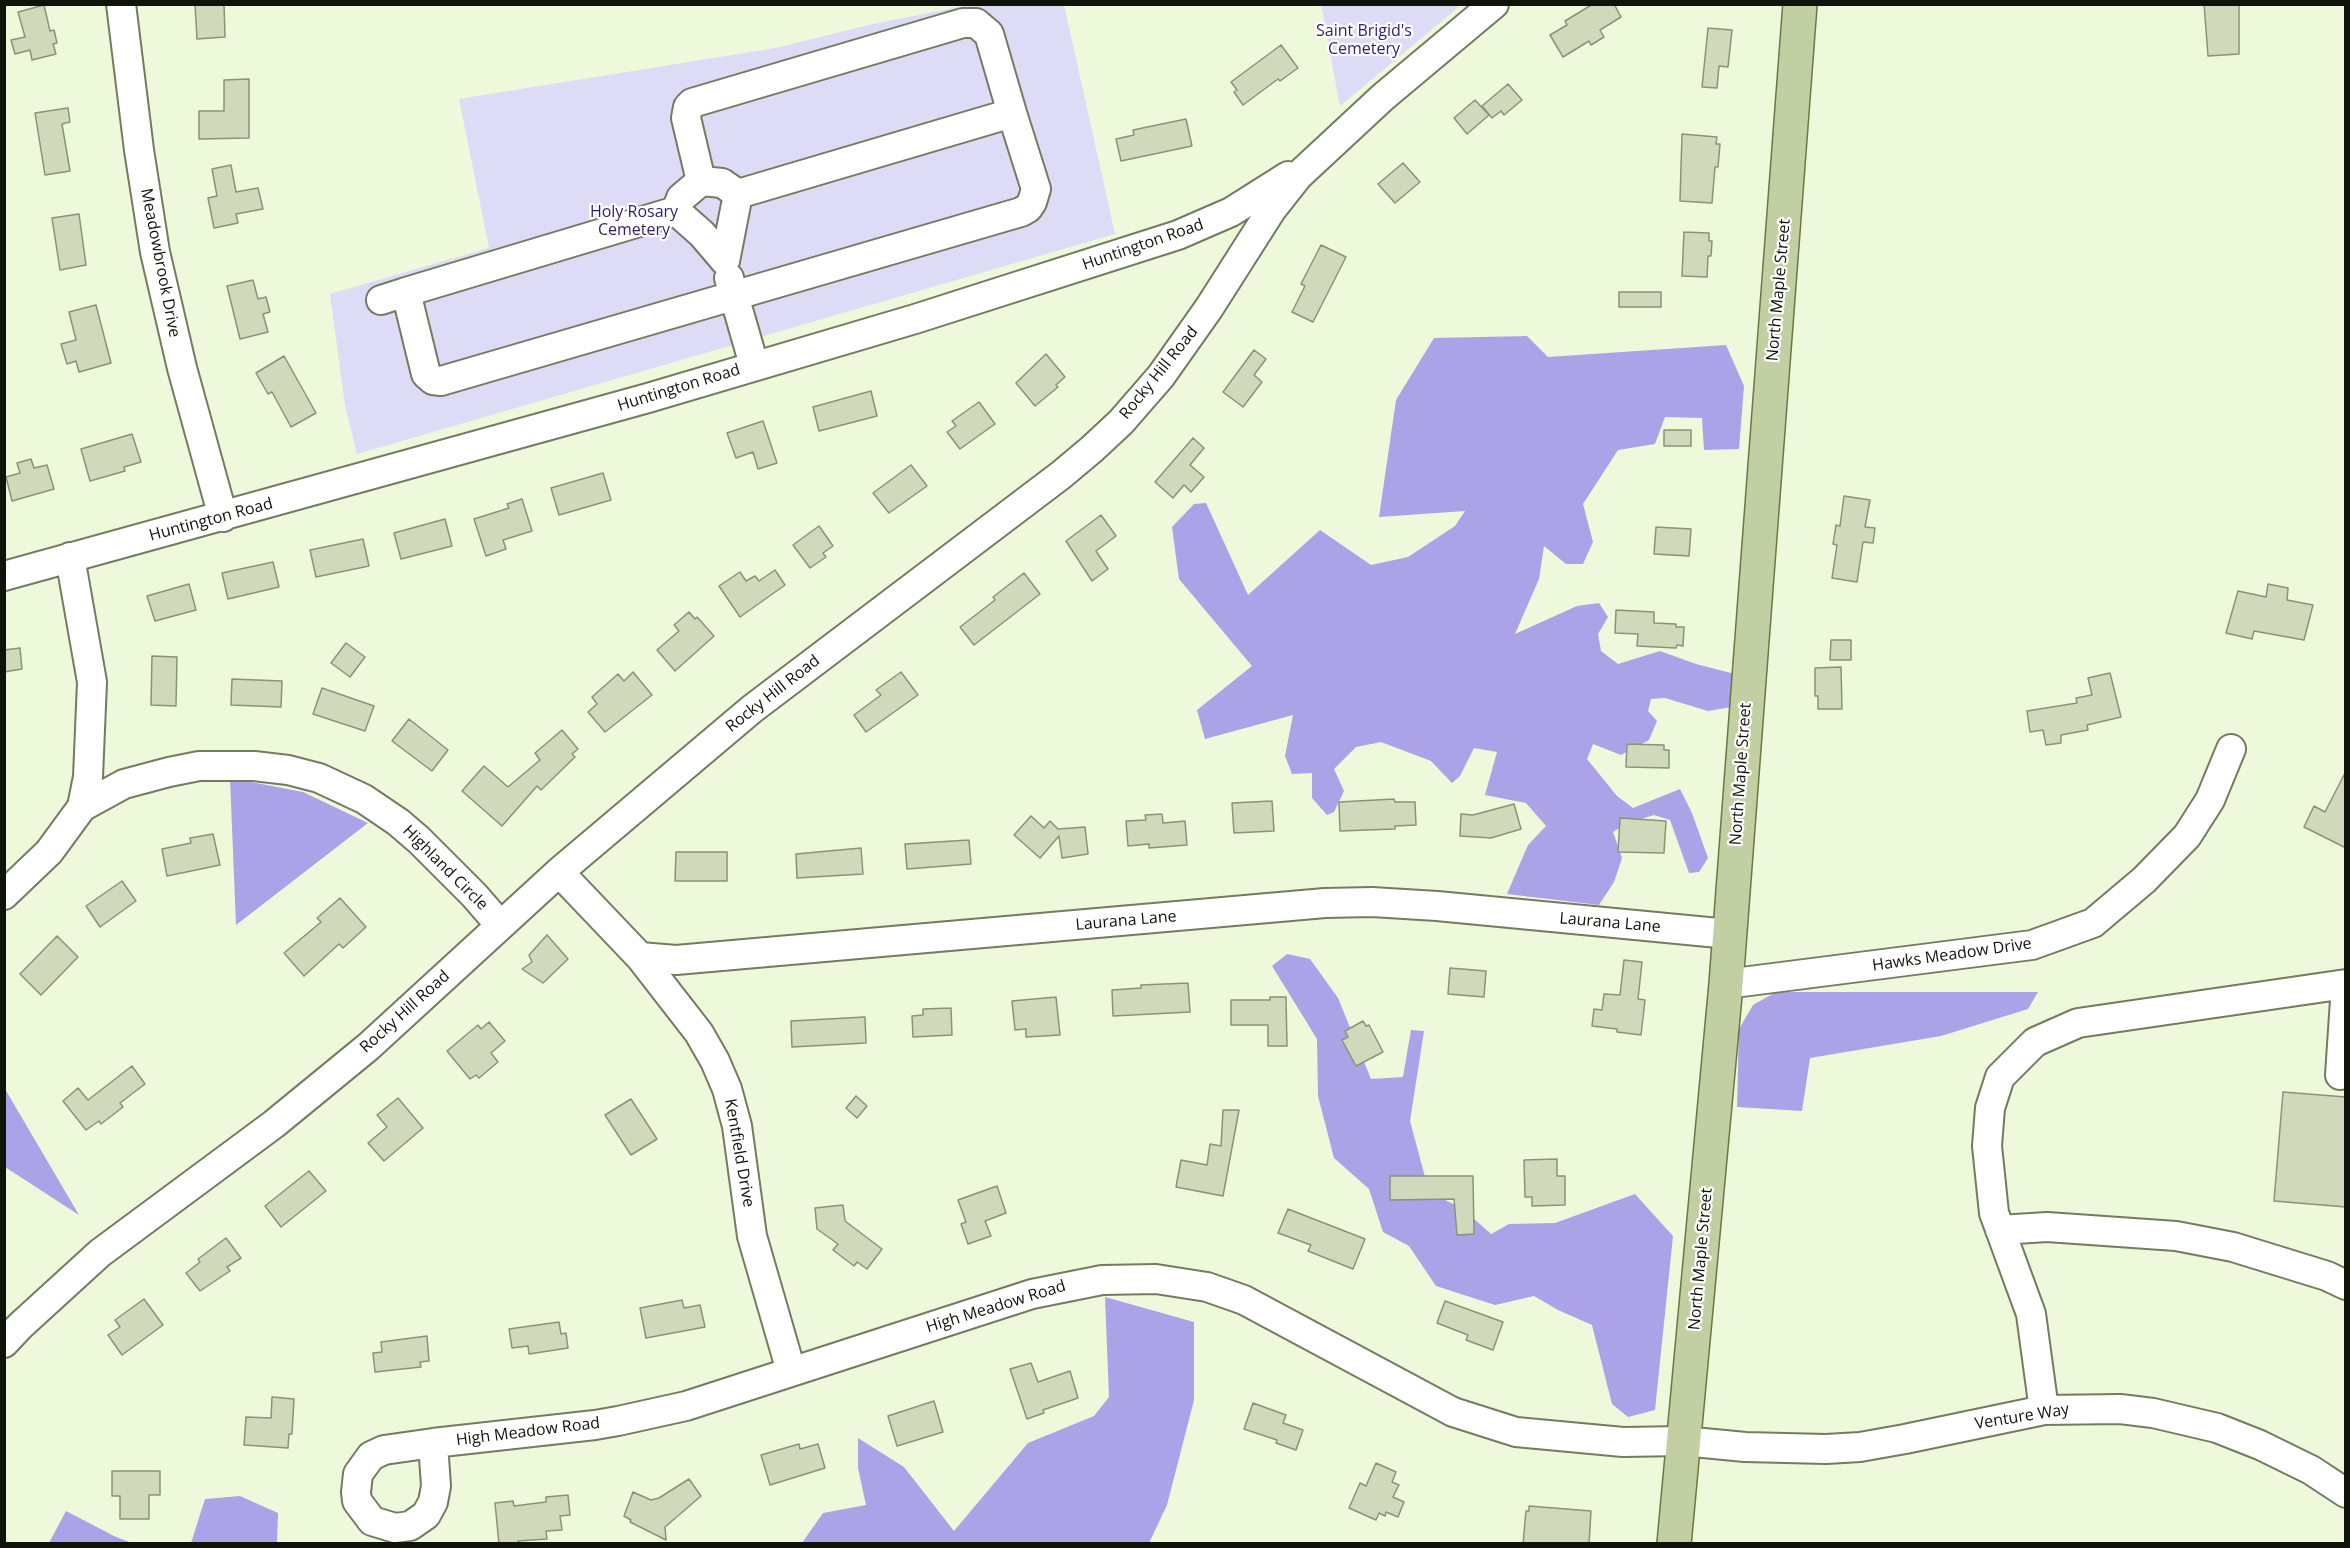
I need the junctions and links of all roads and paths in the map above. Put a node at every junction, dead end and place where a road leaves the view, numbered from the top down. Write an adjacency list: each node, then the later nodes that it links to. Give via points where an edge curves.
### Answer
1 (121, 4): 12 (street, Meadowbrook Drive, via 155,252)
2 (1494, 4): 5 (street, Rocky Hill Road)
3 (1800, 4): 20 (main road, North Maple Street)
4 (1012, 113): 6 (street, via 989,34 976,23 963,23 692,103 686,118); 7 (street); 10 (street, via 1036,189 1028,208)
5 (1330, 145): 11 (street, Huntington Road, via 1242,206 1178,235 915,319); 17 (street, Rocky Hill Road, via 1284,193 1161,376 1100,442 752,709)
6 (701, 181): 7 (street, via 722,183); 8 (street, via 681,198)
7 (738, 194): 9 (street)
8 (676, 211): 9 (street); 10 (street, via 394,296 426,374 436,381)
9 (725, 261): 10 (street)
10 (735, 297): 11 (street)
11 (754, 365): 12 (street, Huntington Road)
12 (223, 517): 13 (street, Huntington Road)
13 (70, 557): 14 (street, Huntington Road); 16 (street, Highland Circle, via 92,682 88,777)
14 (4, 576)
15 (2231, 749): 22 (street, Hawks Meadow Drive, via 2210,800 2187,836 2144,880 2093,923 2032,945)
16 (82, 807): 18 (street, Highland Circle, via 50,852); 19 (street, Highland Circle, via 124,784 199,766 254,766 305,774 346,789 398,822 440,859)
17 (559, 872): 19 (street, Rocky Hill Road); 21 (street)
18 (4, 895)
19 (500, 925): 27 (street, Rocky Hill Road, via 321,1088 100,1253)
20 (1729, 934): 21 (street, Laurana Lane, via 1372,902 688,959); 22 (main road, North Maple Street)
21 (640, 957): 28 (street, Kentfield Drive, via 699,1033 727,1089 737,1126 752,1236)
22 (1726, 984): 30 (main road, North Maple Street)
23 (2346, 985): 24 (street); 25 (street, via 2078,1023 2034,1042 2000,1077 1990,1108 1987,1146 1994,1213)
24 (2340, 1075)
25 (2000, 1230): 26 (street, via 2047,1227 2176,1236 2233,1247 2327,1276); 29 (street, via 2031,1314)
26 (2346, 1286)
27 (4, 1343)
28 (791, 1371): 30 (street, High Meadow Road, via 1032,1294 1102,1280 1156,1279 1207,1287 1244,1300 1424,1398 1479,1422 1542,1436); 31 (street, High Meadow Road, via 686,1406 618,1421)
29 (2044, 1410): 30 (street, Venture Way, via 1860,1447 1788,1449); 32 (street, Venture Way, via 2120,1409 2217,1428 2311,1470)
30 (1683, 1442): 33 (main road, North Maple Street)
31 (433, 1443)
32 (2346, 1492)
33 (1674, 1544)

